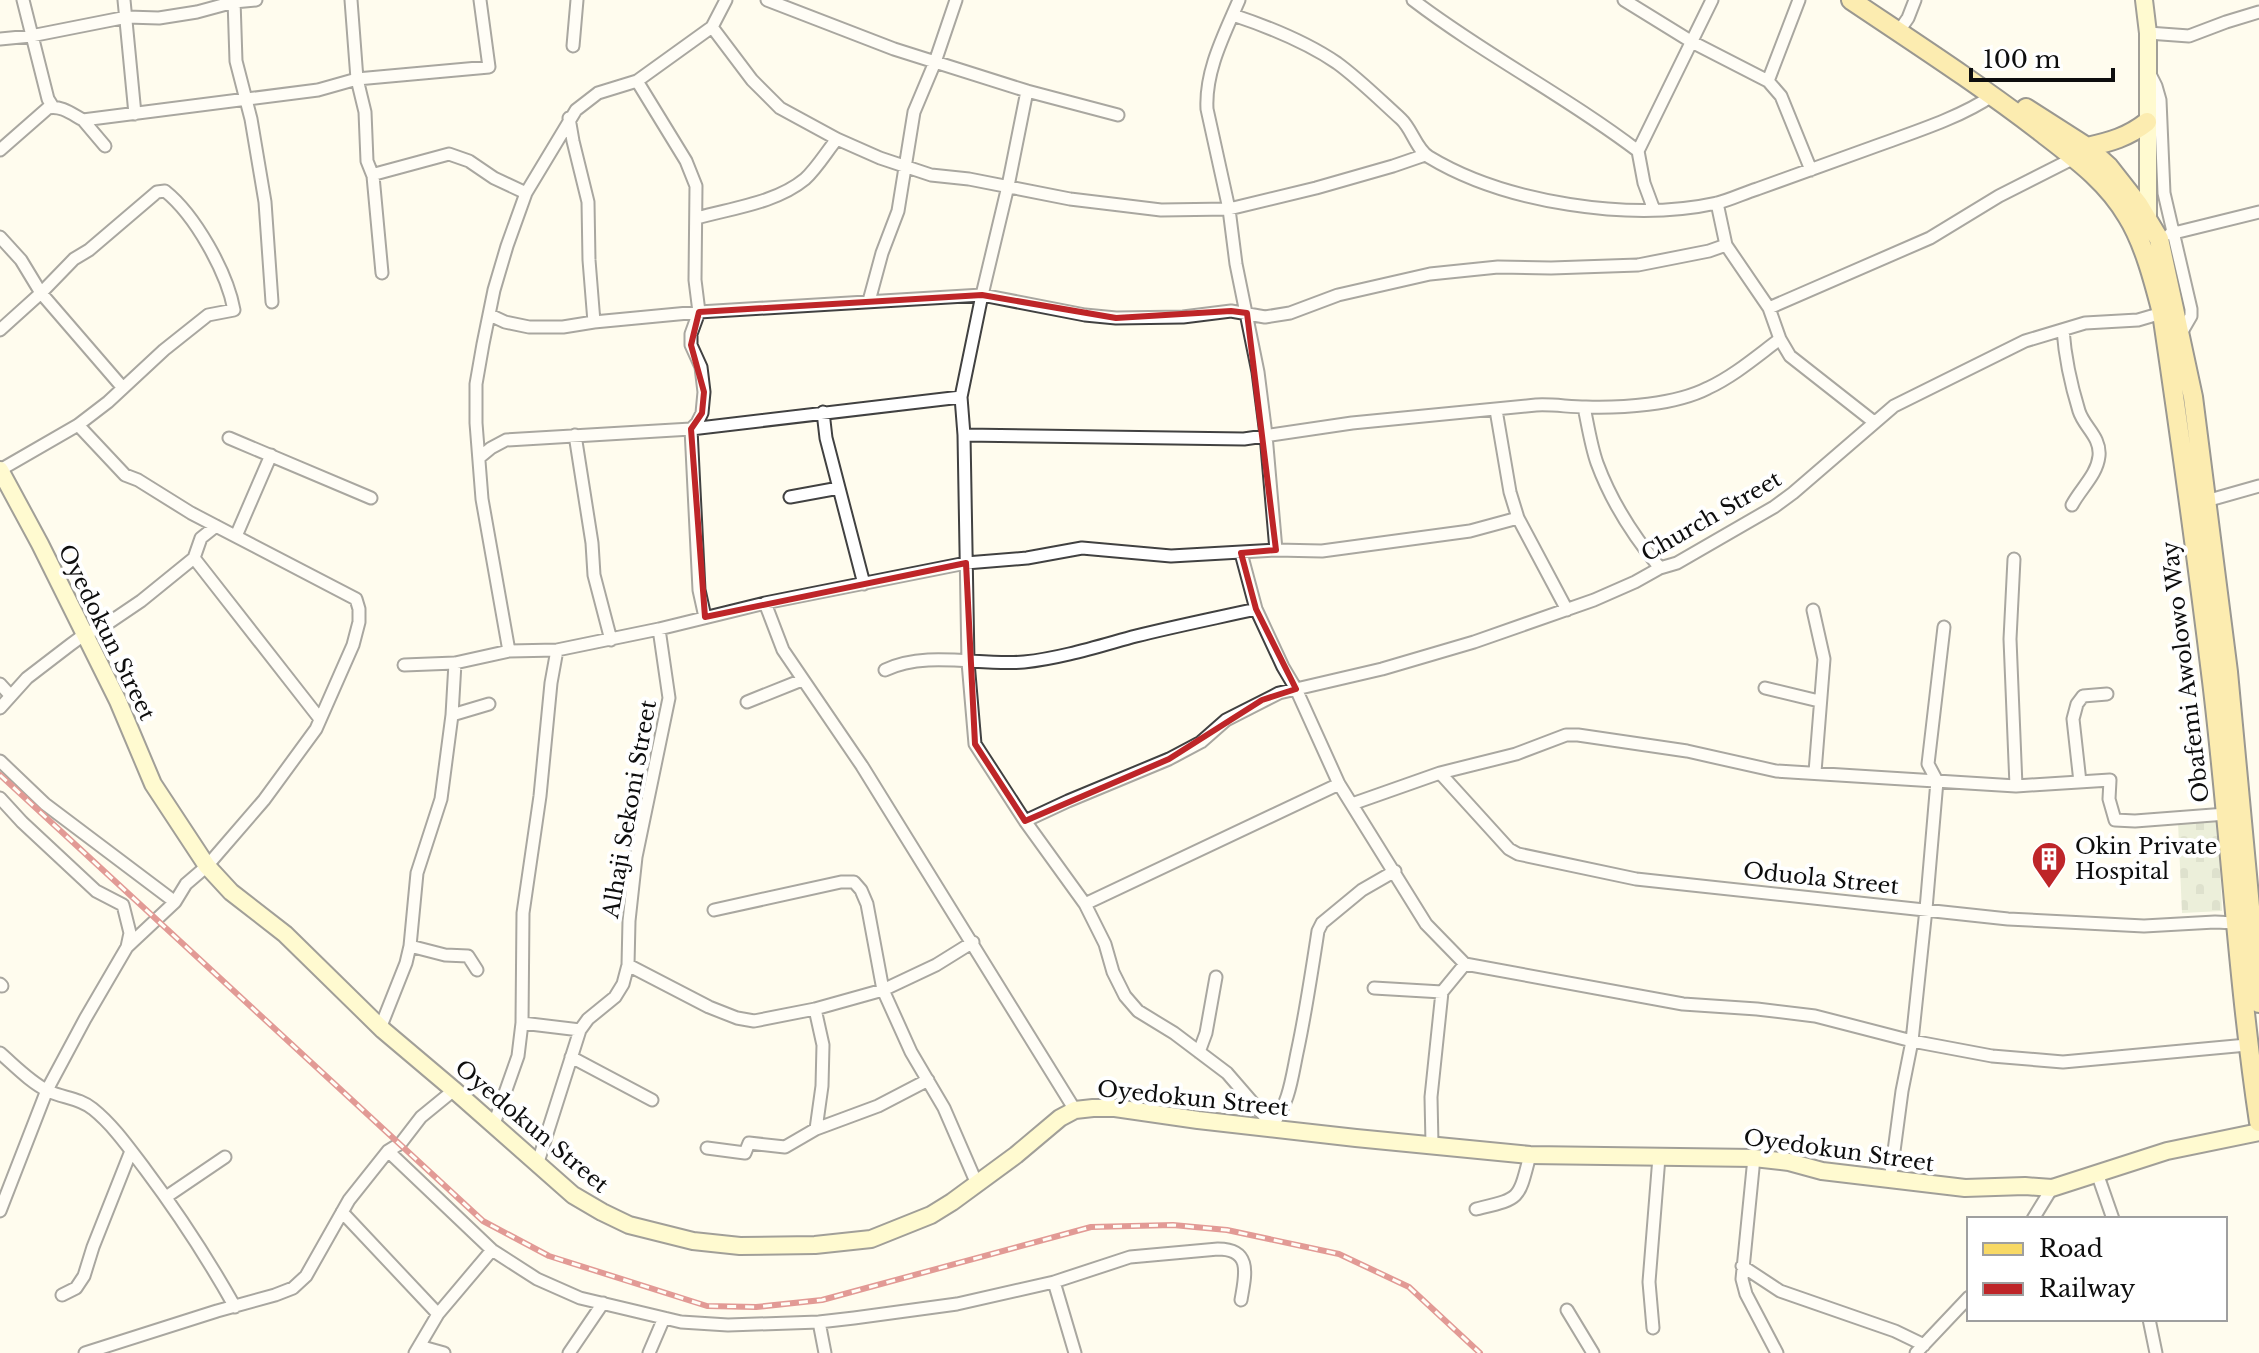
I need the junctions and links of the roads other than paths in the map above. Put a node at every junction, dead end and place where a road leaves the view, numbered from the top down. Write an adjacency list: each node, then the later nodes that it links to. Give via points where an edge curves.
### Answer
1 (23, 0): 26 (street)
2 (124, 0): 22 (street)
3 (256, 0): 19 (street)
4 (351, 0): 32 (street)
5 (480, 0): 32 (street, via 489,67)
6 (577, 0): 29 (street)
7 (726, 0): 23 (street)
8 (767, 0): 30 (street)
9 (956, 0): 30 (street)
10 (1239, 0): 21 (street)
11 (1413, 0): 47 (street)
12 (1624, 0): 28 (street)
13 (1712, 0): 28 (street)
14 (1799, 0): 34 (street)
15 (1851, 0): 36 (main road)
16 (1858, 0): 24 (main road)
17 (1915, 0): 24 (street)
18 (2144, 0): 25 (street)
19 (234, 1): 22 (street, via 159,18); 37 (street, via 236,61)
20 (2259, 12): 25 (street, via 2189,36)
21 (1233, 15): 49 (street, via 1298,40 1337,64 1405,122); 56 (street, via 1207,95)
22 (127, 17): 26 (street); 39 (street)
23 (712, 27): 33 (street); 44 (street, via 780,108)
24 (1901, 28): 48 (main road)
25 (2148, 33): 31 (street)
26 (31, 36): 27 (street); 38 (street)
27 (0, 39)
28 (1692, 42): 34 (street); 47 (street)
29 (573, 46)
30 (935, 62): 35 (street); 50 (street, via 914,112)
31 (2148, 69): 43 (street); 61 (street, via 2160,100)
32 (357, 79): 37 (street); 52 (street)
33 (637, 81): 41 (street, via 598,93); 59 (street, via 692,173)
34 (1768, 81): 51 (street, via 1781,96)
35 (1027, 91): 40 (street); 53 (street)
36 (1993, 95): 48 (main road); 51 (street)
37 (246, 100): 39 (street); 68 (street, via 265,202)
38 (53, 107): 42 (street); 46 (street)
39 (135, 114): 42 (street)
40 (1118, 115)
41 (569, 118): 54 (street); 74 (street, via 588,202)
42 (83, 120): 45 (street)
43 (2147, 122): 48 (main road, via 2120,139); 60 (street)
44 (837, 139): 50 (street); 59 (street, via 806,178 787,191)
45 (105, 146)
46 (0, 150)
47 (1638, 151): 57 (street)
48 (2080, 152): 60 (main road, Obafemi Awolowo Way, via 2117,176); 69 (street, via 1930,238); 72 (main road, Obafemi Awolowo Way, via 2130,220)
49 (1425, 155): 56 (street); 57 (street, via 1517,193 1599,210)
50 (906, 165): 53 (street, via 931,175); 67 (street, via 898,211)
51 (1811, 170): 55 (street)
52 (373, 176): 54 (street, via 449,154); 64 (street)
53 (1008, 186): 56 (street, via 1161,210); 66 (street)
54 (526, 193): 73 (street)
55 (1717, 203): 57 (street); 63 (street)
56 (1229, 209): 71 (street)
57 (1654, 210)
58 (2259, 212): 61 (street)
59 (697, 218): 70 (street)
60 (2148, 218): 61 (main road, Obafemi Awolowo Way)
61 (2166, 236): 80 (main road, Obafemi Awolowo Way)
62 (0, 237): 65 (street)
63 (1726, 245): 69 (street); 71 (street, via 1638,265 1498,267 1430,274 1338,295 1290,313)
64 (382, 273)
65 (41, 293): 75 (street); 78 (street); 78 (street, via 157,192 176,201 208,244 234,310 208,315)
66 (982, 295): 67 (street); 71 (street, via 1116,318); 79 (street)
67 (869, 301): 70 (street)
68 (272, 302)
69 (1769, 308): 77 (street)
70 (699, 312): 74 (street); 86 (street, via 691,345 704,392 702,413)
71 (1247, 313): 89 (street)
72 (2162, 313): 76 (street, Church Street); 80 (main road, Obafemi Awolowo Way)
73 (490, 315): 74 (street, via 529,327); 92 (street, via 476,384)
74 (594, 322)
75 (0, 330)
76 (2063, 330): 84 (street, Church Street, via 1967,368); 100 (street, via 2080,414 2099,448 2095,473)
77 (1780, 339): 81 (street, via 1705,390 1633,405); 84 (street, via 1790,356)
78 (123, 388): 85 (street)
79 (961, 397): 83 (street); 88 (street)
80 (2184, 398): 99 (main road, Obafemi Awolowo Way); 147 (main road, Obafemi Awolowo Way)
81 (1584, 407): 82 (street); 109 (street, via 1597,462 1643,548)
82 (1496, 410): 89 (street); 101 (street)
83 (823, 412): 86 (street); 95 (street)
84 (1874, 422): 109 (street, Church Street, via 1774,507)
85 (78, 425): 93 (street); 102 (street, via 125,475)
86 (691, 429): 87 (street); 115 (street)
87 (575, 435): 92 (street, via 506,440); 119 (street, via 594,575)
88 (964, 435): 89 (street); 108 (street)
89 (1266, 435): 104 (street)
90 (229, 438): 91 (street)
91 (271, 455): 98 (street); 103 (street)
92 (480, 457): 121 (street, via 482,499)
93 (0, 470): 96 (street, Oyedokun Street)
94 (2259, 486): 99 (street)
95 (839, 488): 97 (street); 110 (street)
96 (6, 495): 118 (street, Oyedokun Street)
97 (790, 497)
98 (371, 498)
99 (2206, 501): 166 (main road, Obafemi Awolowo Way)
100 (2072, 505)
101 (1518, 518): 104 (street, via 1470,531 1322,551); 113 (street)
102 (216, 526): 103 (street); 106 (street, via 201,538)
103 (236, 536): 137 (street, via 356,599 359,622 353,645)
104 (1276, 550): 105 (street)
105 (1241, 553): 108 (street, via 1171,556 1082,548); 112 (street)
106 (194, 558): 118 (street, via 141,601); 137 (street)
107 (2014, 559): 144 (street, via 2010,639)
108 (966, 563): 110 (street); 122 (street)
109 (1660, 568): 113 (street, Church Street)
110 (864, 584): 111 (street)
111 (765, 603): 115 (street); 126 (street, via 783,650)
112 (1256, 609): 122 (street, via 1066,655); 129 (street)
113 (1567, 610): 129 (street, Church Street, via 1428,657)
114 (1813, 610): 132 (street, via 1824,659)
115 (705, 617): 117 (street)
116 (1944, 627): 141 (street, via 1928,764)
117 (659, 629): 119 (street); 160 (street, Alhaji Sekoni Street, via 669,698 636,857)
118 (85, 634): 131 (street); 149 (street, Oyedokun Street, via 153,784)
119 (611, 640): 120 (street)
120 (557, 650): 121 (street); 168 (street, via 523,913)
121 (509, 651): 123 (street)
122 (968, 662): 125 (street, via 904,663); 148 (street, via 975,744)
123 (455, 663): 124 (street); 136 (street)
124 (404, 665)
125 (885, 670)
126 (802, 680): 133 (street); 156 (street)
127 (0, 684): 131 (street)
128 (1765, 688): 132 (street)
129 (1296, 689): 143 (street); 148 (street, Church Street, via 1226,720 1201,742 1169,759)
130 (2107, 694): 142 (street, via 2083,696 2074,711)
131 (10, 695): 135 (street)
132 (1819, 701): 139 (street)
133 (747, 702)
134 (489, 704): 136 (street)
135 (0, 708)
136 (452, 715): 157 (street, via 441,799 417,873)
137 (320, 719): 149 (street, via 264,800)
138 (0, 761): 151 (street, via 45,804)
139 (1815, 772): 140 (street, via 1776,771 1687,751 1566,735); 141 (street)
140 (1440, 773): 146 (street); 153 (street, Oduola Street, via 1518,854 1636,879)
141 (1937, 781): 144 (street); 153 (street)
142 (2080, 782): 144 (street); 147 (street, via 2110,780 2115,820)
143 (1339, 784): 146 (street); 152 (street)
144 (2016, 786)
145 (0, 798): 158 (street, via 96,891 123,905 130,933)
146 (1352, 804): 150 (street)
147 (2226, 814): 155 (main road, Obafemi Awolowo Way)
148 (1025, 821): 152 (street)
149 (207, 866): 151 (street); 169 (street, Oyedokun Street)
150 (1395, 871): 159 (street, via 1426,924); 183 (street, via 1362,890 1318,931)
151 (175, 902): 158 (street)
152 (1085, 904): 173 (street, via 1125,996 1138,1011)
153 (1926, 909): 155 (street, Oduola Street, via 2053,923); 171 (street)
154 (714, 910): 164 (street, via 854,882 867,904)
155 (2235, 923): 172 (main road, Obafemi Awolowo Way)
156 (973, 942): 164 (street); 180 (street)
157 (410, 946): 161 (street, via 468,956); 169 (street)
158 (127, 947): 177 (street)
159 (1465, 964): 165 (street); 171 (street, via 1683,1004 1815,1016)
160 (628, 965): 167 (street, via 737,1018 754,1021); 170 (street, Alhaji Sekoni Street, via 615,997)
161 (477, 970)
162 (1216, 977): 173 (street)
163 (1374, 988): 165 (street)
164 (883, 990): 167 (street); 176 (street)
165 (1442, 992): 186 (street, via 1431,1097)
166 (2259, 1003)
167 (815, 1009): 184 (street, via 823,1045)
168 (522, 1023): 170 (street); 182 (street, via 518,1056)
169 (381, 1026): 178 (street, Oyedokun Street)
170 (580, 1030): 175 (street, Alhaji Sekoni Street)
171 (1912, 1041): 172 (street, via 2063,1062); 196 (street)
172 (2247, 1045): 181 (main road, Obafemi Awolowo Way)
173 (1199, 1052): 183 (street, via 1227,1073)
174 (0, 1053): 177 (street)
175 (571, 1057): 179 (street); 194 (street, Alhaji Sekoni Street)
176 (928, 1080): 184 (street); 197 (street)
177 (47, 1090): 188 (street, via 84,1102); 201 (street)
178 (454, 1090): 182 (street, Oyedokun Street); 189 (street)
179 (652, 1100)
180 (1075, 1110): 183 (street, Oyedokun Street, via 1115,1108); 197 (street, Oyedokun Street)
181 (2259, 1122)
182 (494, 1124): 194 (street, Oyedokun Street)
183 (1278, 1127): 186 (street, Oyedokun Street)
184 (816, 1129): 187 (street, via 785,1147 749,1143 745,1153)
185 (2259, 1132): 195 (street, Oyedokun Street, via 2167,1151)
186 (1432, 1144): 190 (street, Oyedokun Street)
187 (707, 1148)
188 (131, 1151): 199 (street); 208 (street, via 84,1276)
189 (388, 1151): 202 (street); 205 (street)
190 (1530, 1155): 192 (street, Oyedokun Street); 200 (street, via 1519,1193)
191 (225, 1157): 199 (street)
192 (1659, 1157): 193 (street, Oyedokun Street); 218 (street, via 1649,1282)
193 (1754, 1158): 196 (street, Oyedokun Street); 206 (street)
194 (538, 1162): 197 (street, Oyedokun Street, via 573,1195 629,1225 740,1246 871,1239 931,1215)
195 (2097, 1173): 198 (street, Oyedokun Street); 204 (street)
196 (1890, 1181): 198 (street, Oyedokun Street)
197 (977, 1184)
198 (2052, 1188): 203 (street)
199 (166, 1197): 212 (street)
200 (1476, 1209)
201 (0, 1211)
202 (342, 1212): 212 (street, via 300,1282); 214 (street)
203 (2034, 1217)
204 (2112, 1217)
205 (492, 1250): 211 (street, via 537,1279); 214 (street)
206 (1742, 1266): 220 (street, via 1780,1291 1895,1331); 228 (street, via 1746,1294)
207 (1054, 1282): 210 (street, via 1130,1257 1227,1249 1243,1260 1246,1269); 217 (street, via 957,1304); 226 (street)
208 (62, 1295)
209 (1967, 1299): 220 (street)
210 (1241, 1300)
211 (603, 1303): 215 (street); 223 (street)
212 (235, 1307): 221 (street)
213 (1567, 1310): 227 (street)
214 (438, 1314): 219 (street)
215 (664, 1318): 217 (street, via 728,1325); 224 (street)
216 (2149, 1321): 229 (street)
217 (819, 1322): 225 (street)
218 (1653, 1328)
219 (417, 1349): 222 (street)
220 (1920, 1349)
221 (85, 1353)
222 (444, 1353)
223 (569, 1353)
224 (649, 1353)
225 (825, 1353)
226 (1075, 1353)
227 (1593, 1353)
228 (1777, 1353)
229 (2156, 1353)

